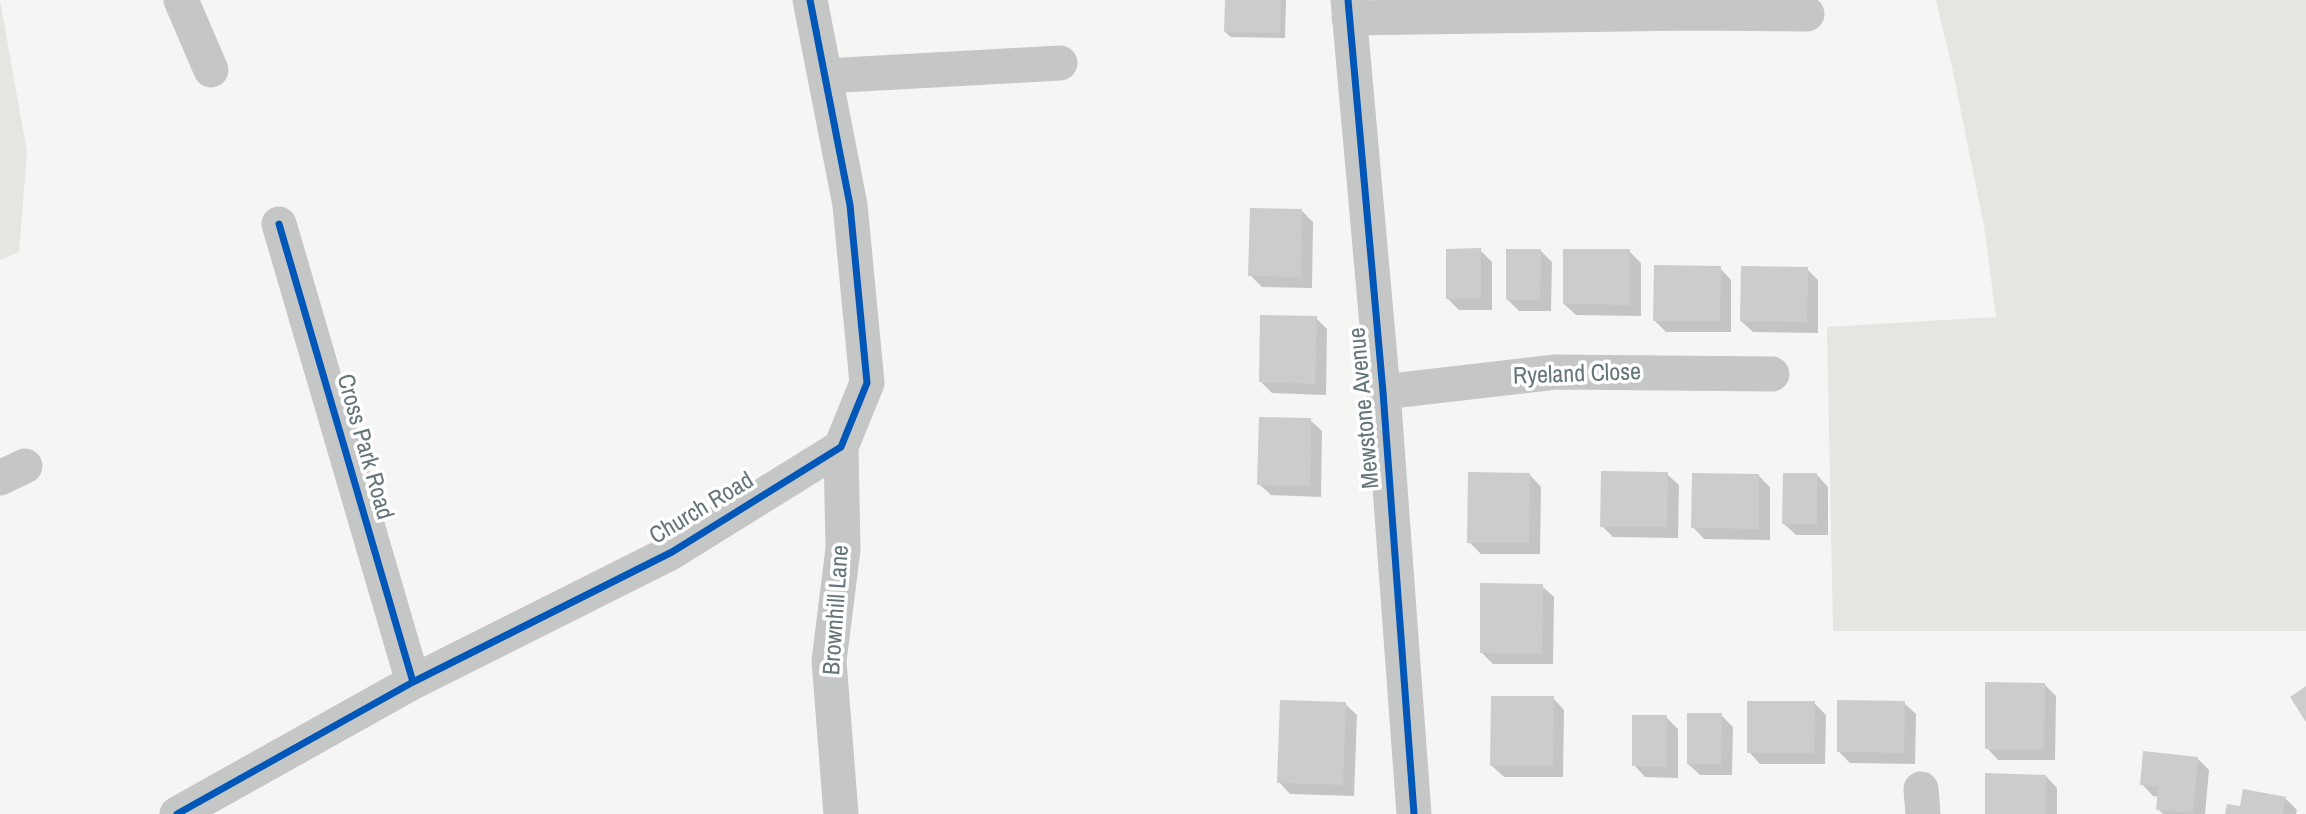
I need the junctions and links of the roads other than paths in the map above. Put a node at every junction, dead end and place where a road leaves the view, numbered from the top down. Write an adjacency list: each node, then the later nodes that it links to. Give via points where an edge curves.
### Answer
1 (181, 0): 7 (street)
2 (810, 0): 8 (street)
3 (1693, 7): 4 (street); 5 (street)
4 (1348, 9): 11 (street, Mewstone Avenue)
5 (1807, 14)
6 (1060, 63): 8 (street)
7 (211, 71)
8 (825, 76): 12 (street, via 850,205 867,383)
9 (279, 224): 13 (street, Cross Park Road)
10 (1772, 374): 11 (street, Ryeland Close, via 1556,372)
11 (1383, 392): 16 (street, Mewstone Avenue)
12 (841, 447): 13 (street, Church Road, via 672,552); 15 (street, Brownhill Lane, via 843,550 829,661)
13 (413, 682): 14 (street, Church Road)
14 (177, 814)
15 (841, 814)
16 (1415, 814)

